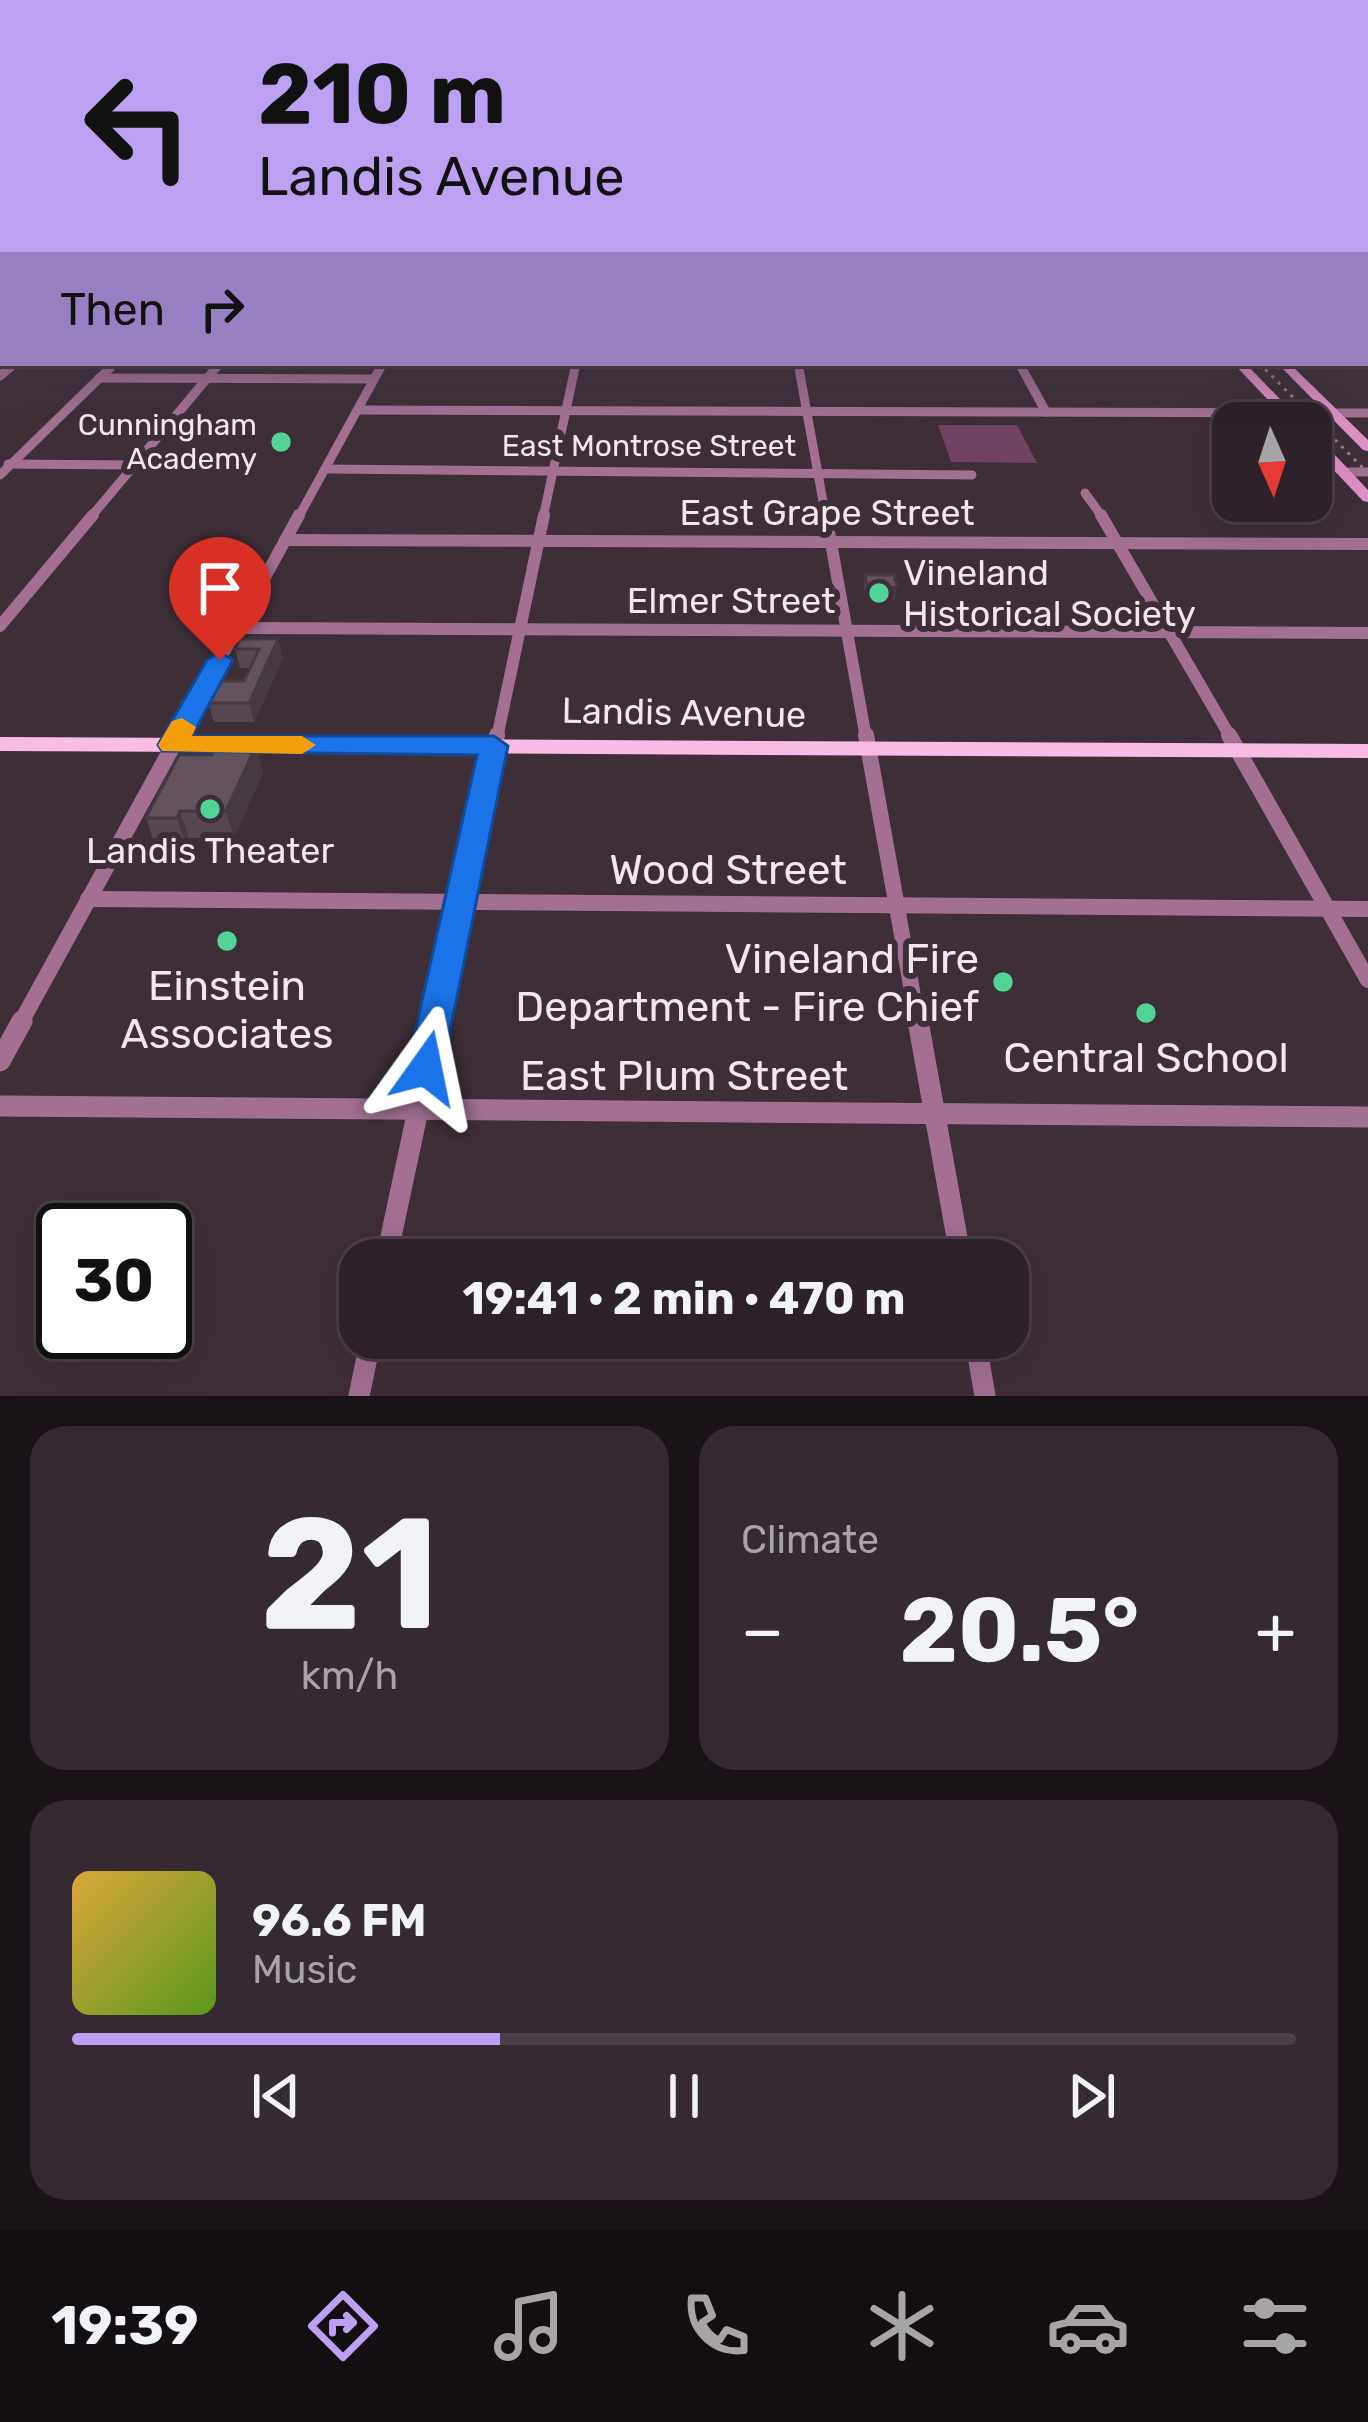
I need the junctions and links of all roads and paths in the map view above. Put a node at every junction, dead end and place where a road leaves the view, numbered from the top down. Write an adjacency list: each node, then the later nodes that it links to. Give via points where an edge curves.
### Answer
1 (112, 366): 9 (street)
2 (218, 366): 10 (street)
3 (381, 366): 11 (street)
4 (575, 366): 14 (street)
5 (799, 366): 15 (street)
6 (1021, 366): 16 (street)
7 (1242, 366): 12 (main road)
8 (1285, 366): 17 (main road)
9 (99, 378): 10 (street); 22 (street)
10 (207, 379): 11 (street); 23 (street)
11 (374, 379): 13 (street)
12 (1282, 402)
13 (358, 410): 14 (street); 24 (street)
14 (566, 410): 15 (street); 25 (street)
15 (807, 411): 16 (street); 26 (street)
16 (1046, 412): 19 (street)
17 (1334, 413): 18 (street); 20 (main road)
18 (1368, 413)
19 (1212, 415)
20 (1368, 447)
21 (1332, 460): 27 (main road)
22 (6, 464): 23 (street); 29 (street)
23 (135, 465): 38 (street)
24 (326, 469): 25 (street, East Montrose Street); 33 (street)
25 (553, 469): 26 (street, East Montrose Street); 34 (street)
26 (817, 471): 30 (street, East Montrose Street); 35 (street)
27 (1344, 472): 28 (street); 32 (main road)
28 (1368, 472)
29 (0, 475)
30 (972, 475)
31 (1085, 493): 36 (street)
32 (1368, 498)
33 (285, 540): 34 (street, East Grape Street); 39 (street)
34 (537, 541): 35 (street, East Grape Street); 40 (street)
35 (831, 542): 36 (street, East Grape Street); 41 (street)
36 (1120, 543): 37 (street, East Grape Street); 42 (street)
37 (1368, 544)
38 (0, 626)
39 (238, 628): 40 (street, Elmer Street); 45 (street)
40 (520, 629): 41 (street, Elmer Street); 46 (street)
41 (846, 631): 42 (street, Elmer Street); 47 (street)
42 (1170, 632): 43 (street, Elmer Street); 48 (street)
43 (1368, 633)
44 (0, 744): 45 (main road, Landis Avenue)
45 (172, 745): 46 (main road, Landis Avenue); 50 (street)
46 (494, 746): 47 (main road, Landis Avenue); 51 (street)
47 (868, 749): 48 (main road, Landis Avenue); 52 (street)
48 (1238, 750): 49 (main road, Landis Avenue); 53 (street)
49 (1368, 751)
50 (88, 899): 51 (street, Wood Street); 56 (street)
51 (461, 903): 52 (street, Wood Street); 58 (street)
52 (896, 905): 53 (street, Wood Street); 59 (street)
53 (1328, 908): 54 (street, Wood Street); 55 (street)
54 (1368, 909)
55 (1368, 980)
56 (0, 1061)
57 (0, 1106): 58 (street, East Plum Street)
58 (418, 1109): 59 (street, East Plum Street); 61 (street)
59 (934, 1113): 60 (street, East Plum Street); 62 (street)
60 (1368, 1117)
61 (390, 1239)
62 (957, 1239)
63 (366, 1359): 65 (street)
64 (979, 1359): 66 (street)
65 (359, 1396)
66 (985, 1396)

